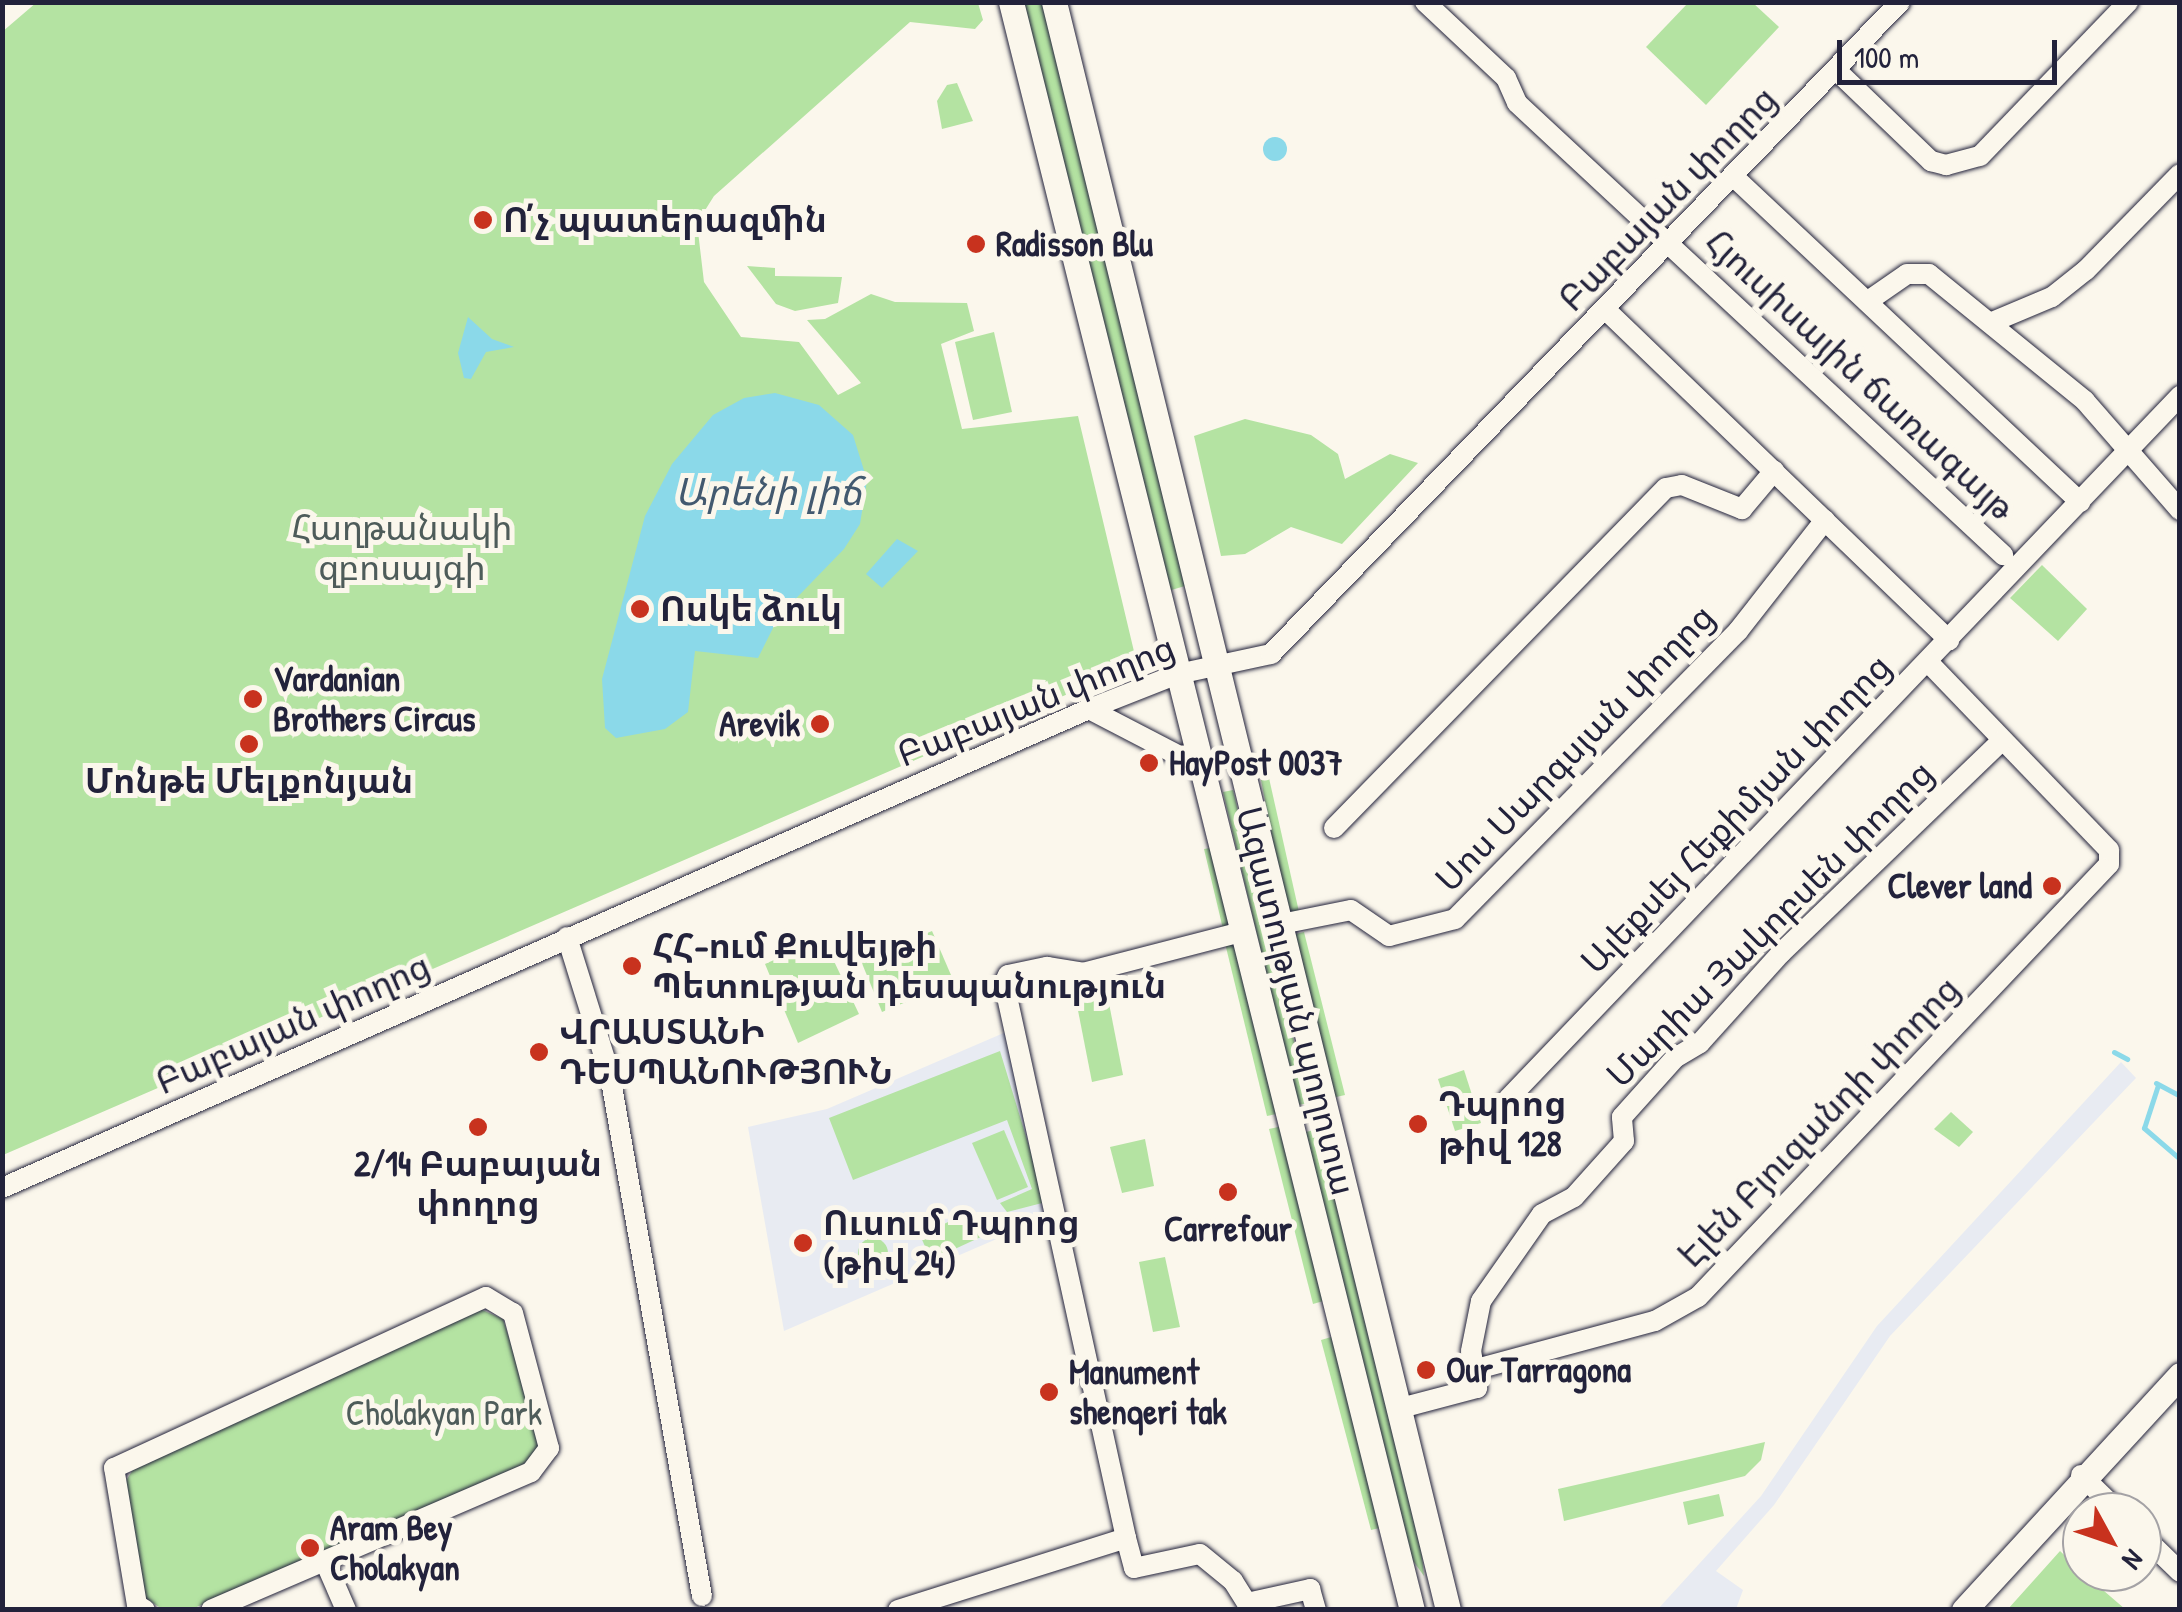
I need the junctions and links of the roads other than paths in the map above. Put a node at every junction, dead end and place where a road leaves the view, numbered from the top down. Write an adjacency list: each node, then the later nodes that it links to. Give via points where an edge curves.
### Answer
1 (1011, 2): 23 (main road, Ազատության պողոտա)
2 (1054, 2): 22 (main road, Ազատության պողոտա)
3 (1425, 2): 9 (street, Հյուսիսային ճառագայթ, via 1506,78 1516,103)
4 (1900, 2): 6 (street, Բաբայան փողոց)
5 (2128, 2): 6 (street, via 1980,156 1946,166 1931,161)
6 (1836, 70): 8 (street, Բաբայան փողոց)
7 (2180, 174): 12 (street, via 2052,297)
8 (1734, 177): 9 (street, Բաբայան փողոց); 10 (street)
9 (1672, 243): 11 (street, Բաբայան փողոց); 19 (street, Հյուսիսային ճառագայթ)
10 (1868, 301): 12 (street, via 1919,271); 16 (street)
11 (1607, 311): 15 (street); 22 (street, Բաբայան փողոց, via 1271,654)
12 (1990, 323): 14 (street, via 2086,401)
13 (2180, 396): 14 (street, Ալեքսեյ Հեքիմյան փողոց)
14 (2128, 448): 16 (street, Ալեքսեյ Հեքիմյան փողոց); 17 (street)
15 (1774, 472): 18 (street); 27 (street, via 1742,510 1682,485 1666,488)
16 (2080, 502): 19 (street, Ալեքսեյ Հեքիմյան փողոց)
17 (2180, 510)
18 (1825, 520): 20 (street); 28 (street, Սոս Սարգսյան փողոց, via 1738,631 1455,919 1389,936 1352,910)
19 (2007, 564): 20 (street, Ալեքսեյ Հեքիմյան փողոց)
20 (1948, 640): 21 (street, Ալեքսեյ Հեքիմյան փողոց)
21 (1928, 662): 25 (street); 31 (street, Ալեքսեյ Հեքիմյան փողոց)
22 (1214, 664): 23 (street, Բաբայան փողոց); 28 (main road, Ազատության պողոտա)
23 (1178, 674): 24 (street, Բաբայան փողոց); 26 (main road, Ազատության պողոտա)
24 (1089, 709): 26 (street); 30 (street, Բաբայան փողոց)
25 (2002, 740): 33 (street, Մարիա Յակոբսեն փողոց, via 1622,1117 1624,1141 1574,1196 1542,1214 1492,1280 1474,1323); 33 (street, Էլեն Բյուզանդի փողոց, via 2109,850 2109,864 1698,1296 1656,1321)
26 (1203, 768): 29 (main road, Ազատության պողոտա)
27 (1334, 828)
28 (1276, 925): 35 (main road, Ազատության պողոտա)
29 (1242, 932): 39 (street, via 1083,973 1047,968 1008,975 1004,983); 44 (main road, Ազատության պողոտա)
30 (567, 937): 32 (street, Բաբայան փողոց); 43 (street, via 610,1075)
31 (1508, 1098)
32 (2, 1188)
33 (1473, 1370): 35 (street, via 1477,1388)
34 (2180, 1375): 36 (main road)
35 (1397, 1409): 50 (main road, Ազատության պողոտա)
36 (2077, 1480): 37 (street); 38 (street); 51 (main road, via 2061,1511)
37 (2086, 1492)
38 (2093, 1492)
39 (1126, 1538): 48 (street); 49 (street, via 1134,1568 1200,1554 1233,1580 1248,1604 1310,1589)
40 (2162, 1554): 42 (street)
41 (326, 1564): 45 (street, via 531,1472 549,1448 513,1313 486,1297 114,1468 137,1605); 46 (street); 47 (street)
42 (2180, 1572)
43 (702, 1596)
44 (1407, 1609)
45 (145, 1610)
46 (211, 1610)
47 (346, 1610)
48 (898, 1610)
49 (1316, 1610)
50 (1448, 1610)
51 (1964, 1610)

